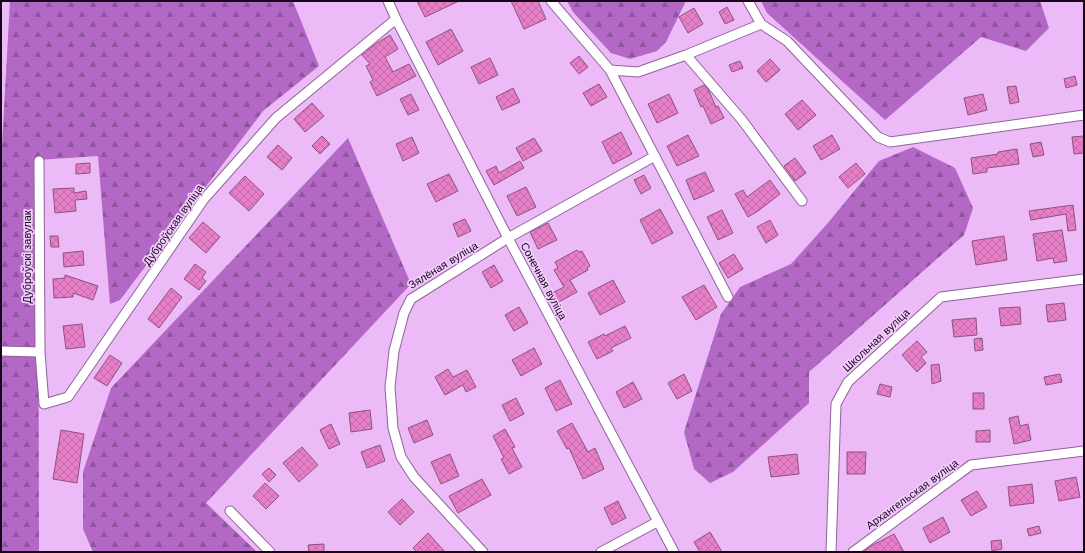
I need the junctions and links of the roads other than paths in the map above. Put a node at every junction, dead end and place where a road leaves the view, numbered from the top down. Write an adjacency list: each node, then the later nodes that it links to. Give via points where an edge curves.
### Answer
1 (551, 1): 7 (street)
2 (748, 1): 5 (street)
3 (389, 2): 4 (street, Сонечная вуліца)
4 (396, 19): 12 (street, Сонечная вуліца); 16 (street, Дуброўская вуліца, via 276,118 204,199 68,398 44,404)
5 (761, 24): 6 (street); 8 (street, via 787,41 878,137 890,142)
6 (686, 55): 7 (street, via 638,72); 11 (street, via 742,120)
7 (610, 70): 9 (street)
8 (1084, 115)
9 (655, 156): 12 (street, Зялёная вуліца); 14 (street)
10 (39, 161): 16 (street, Дуброўскі завулак)
11 (802, 201)
12 (508, 238): 19 (street, Сонечная вуліца); 21 (street, Зялёная вуліца, via 412,299 404,313 394,351 390,387 393,428 401,457 414,477)
13 (1084, 280): 24 (street, Школьная вуліца, via 941,296 848,382 836,404)
14 (728, 297)
15 (1, 351): 16 (street)
16 (40, 352)
17 (1084, 451): 25 (street, Архангельская вуліца, via 971,465)
18 (230, 511): 20 (street)
19 (657, 522): 22 (street); 23 (street, Сонечная вуліца)
20 (270, 552)
21 (482, 552)
22 (601, 552)
23 (674, 552)
24 (831, 552)
25 (853, 552)

